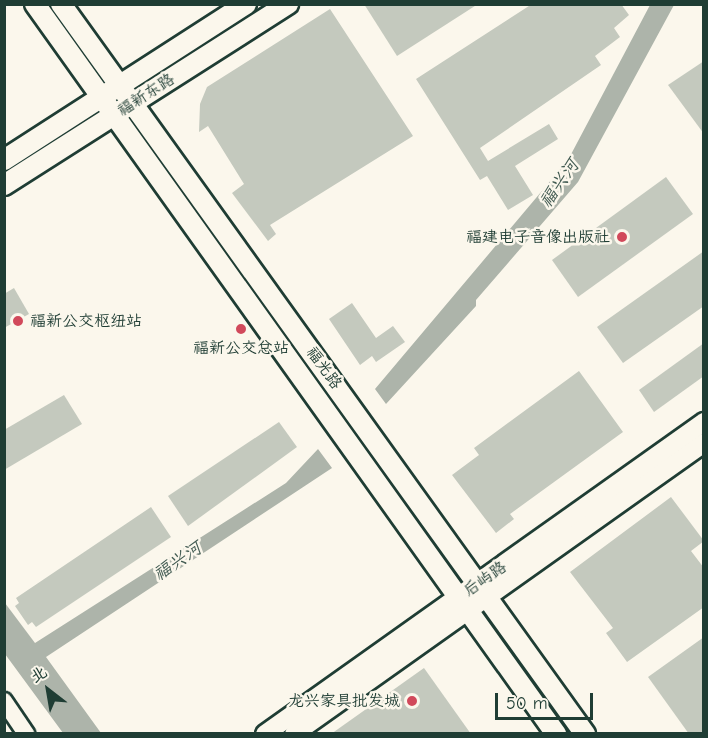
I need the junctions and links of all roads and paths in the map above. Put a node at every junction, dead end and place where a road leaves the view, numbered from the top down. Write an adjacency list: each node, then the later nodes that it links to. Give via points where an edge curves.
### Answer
1 (35, 4): 6 (main road, 福光路)
2 (61, 4): 5 (main road, 福光路)
3 (246, 4): 5 (main road, 福新东路)
4 (288, 4): 7 (main road, 福新东路)
5 (121, 85): 6 (main road, 福新东路); 7 (main road, 福光路)
6 (103, 96): 8 (main road, 福光路); 9 (main road, 福新东路)
7 (135, 102): 8 (main road, 福新东路); 13 (main road, 福光路)
8 (116, 114): 10 (main road, 福新东路); 14 (main road, 福光路)
9 (4, 160)
10 (4, 185)
11 (704, 422): 13 (main road, 后屿路)
12 (704, 443): 13 (main road, 后屿路)
13 (483, 591): 14 (main road, 后屿路); 20 (main road, 福光路)
14 (464, 604): 17 (main road, 后屿路); 18 (main road, 后屿路); 19 (main road, 福光路)
15 (4, 700): 16 (street)
16 (26, 734)
17 (265, 734)
18 (294, 734)
19 (556, 734)
20 (585, 734)

